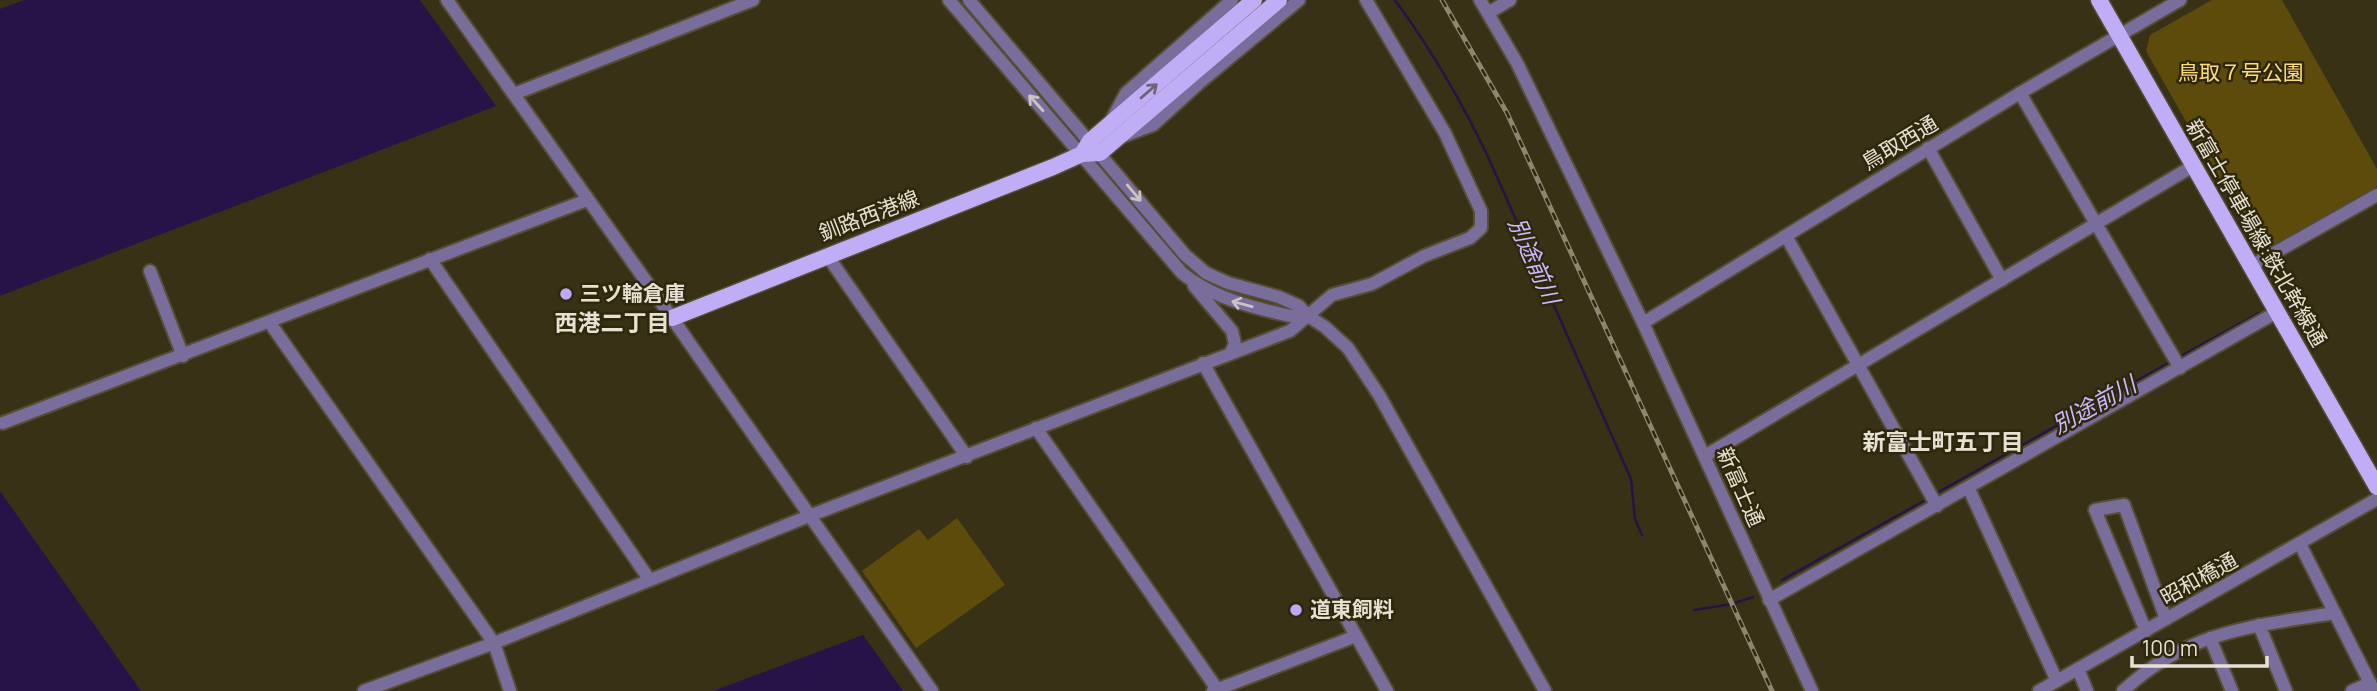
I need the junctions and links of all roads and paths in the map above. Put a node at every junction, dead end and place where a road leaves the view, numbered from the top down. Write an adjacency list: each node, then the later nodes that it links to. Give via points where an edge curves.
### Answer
1 (447, 0): 17 (street)
2 (753, 0): 17 (street)
3 (948, 0): 20 (street, one-way to 3)
4 (969, 0): 20 (street)
5 (1232, 0): 18 (street, via 1126,93)
6 (1254, 0): 18 (main road, 釧路西港線, one-way to 6)
7 (1279, 0): 18 (main road, 釧路西港線)
8 (1299, 0): 18 (street, via 1153,125)
9 (1366, 0): 33 (street, via 1445,133 1481,211 1481,228 1372,284 1332,295)
10 (1480, 0): 14 (street, 新富士通)
11 (1510, 0): 14 (street)
12 (2099, 0): 15 (main road, 新富士停車場線:鉄北幹線通)
13 (2180, 0): 15 (street, 鳥取西通)
14 (1488, 13): 36 (street, 新富士通, via 1517,63)
15 (2119, 35): 16 (street, 鳥取西通); 21 (main road, 新富士停車場線:鉄北幹線通)
16 (2020, 93): 19 (street, 鳥取西通); 24 (street)
17 (514, 94): 23 (street)
18 (1112, 132): 20 (main road, 釧路西港線)
19 (1928, 148): 25 (street, 鳥取西通); 31 (street)
20 (1091, 149): 26 (main road, 釧路西港線); 30 (street, via 1156,244); 33 (street, one-way to 33, via 1206,273 1279,297)
21 (2193, 166): 24 (street); 28 (main road, 新富士停車場線:鉄北幹線通)
22 (2377, 195): 28 (street)
23 (587, 200): 27 (street); 34 (street)
24 (2096, 224): 31 (street); 41 (street)
25 (1786, 236): 36 (street, 鳥取西通); 40 (street)
26 (827, 255): 34 (main road, 釧路西港線); 45 (street)
27 (430, 259): 35 (street); 52 (street)
28 (2251, 266): 32 (main road, 新富士停車場線:鉄北幹線通)
29 (150, 271): 38 (street)
30 (1190, 279): 33 (street, one-way to 30, via 1293,318 1233,302); 37 (street, via 1232,331 1235,344)
31 (2002, 279): 40 (street)
32 (2277, 312): 41 (street); 46 (main road, 新富士停車場線:鉄北幹線通)
33 (1308, 316): 37 (street, via 1290,331); 69 (street, via 1341,340 1361,365)
34 (672, 318): 50 (street)
35 (270, 323): 38 (street); 60 (street)
36 (1643, 323): 44 (street, 新富士通)
37 (1230, 354): 39 (street)
38 (183, 356): 42 (street)
39 (1203, 363): 43 (street); 58 (street)
40 (1858, 365): 44 (street); 49 (street)
41 (2180, 368): 47 (street)
42 (3, 424)
43 (1036, 428): 45 (street); 64 (street)
44 (1705, 456): 53 (street, 新富士通)
45 (967, 457): 50 (street)
46 (2377, 487)
47 (1969, 489): 49 (street); 62 (street)
48 (2377, 499): 51 (street, 昭和橋通)
49 (1937, 506): 53 (street)
50 (809, 516): 52 (street); 67 (street)
51 (2300, 544): 54 (street); 55 (street, 昭和橋通)
52 (649, 579): 60 (street)
53 (1769, 600): 70 (street, 新富士通)
54 (2335, 613): 56 (street); 63 (street)
55 (2166, 619): 57 (street, 昭和橋通); 57 (street, via 2124,505 2095,510)
56 (2259, 625): 59 (street); 75 (street)
57 (2146, 631): 61 (street, 昭和橋通)
58 (1356, 636): 64 (street); 68 (street)
59 (2210, 638): 73 (street, via 2151,667); 74 (street)
60 (494, 643): 65 (street); 66 (street)
61 (2078, 669): 62 (street, 昭和橋通); 72 (street)
62 (2057, 681): 71 (street, 昭和橋通)
63 (2372, 687): 76 (street)
64 (1215, 690)
65 (364, 691)
66 (510, 691)
67 (932, 691)
68 (1387, 691)
69 (1545, 691)
70 (1812, 691)
71 (2039, 691)
72 (2087, 691)
73 (2123, 691)
74 (2232, 691)
75 (2286, 691)
76 (2352, 691)

